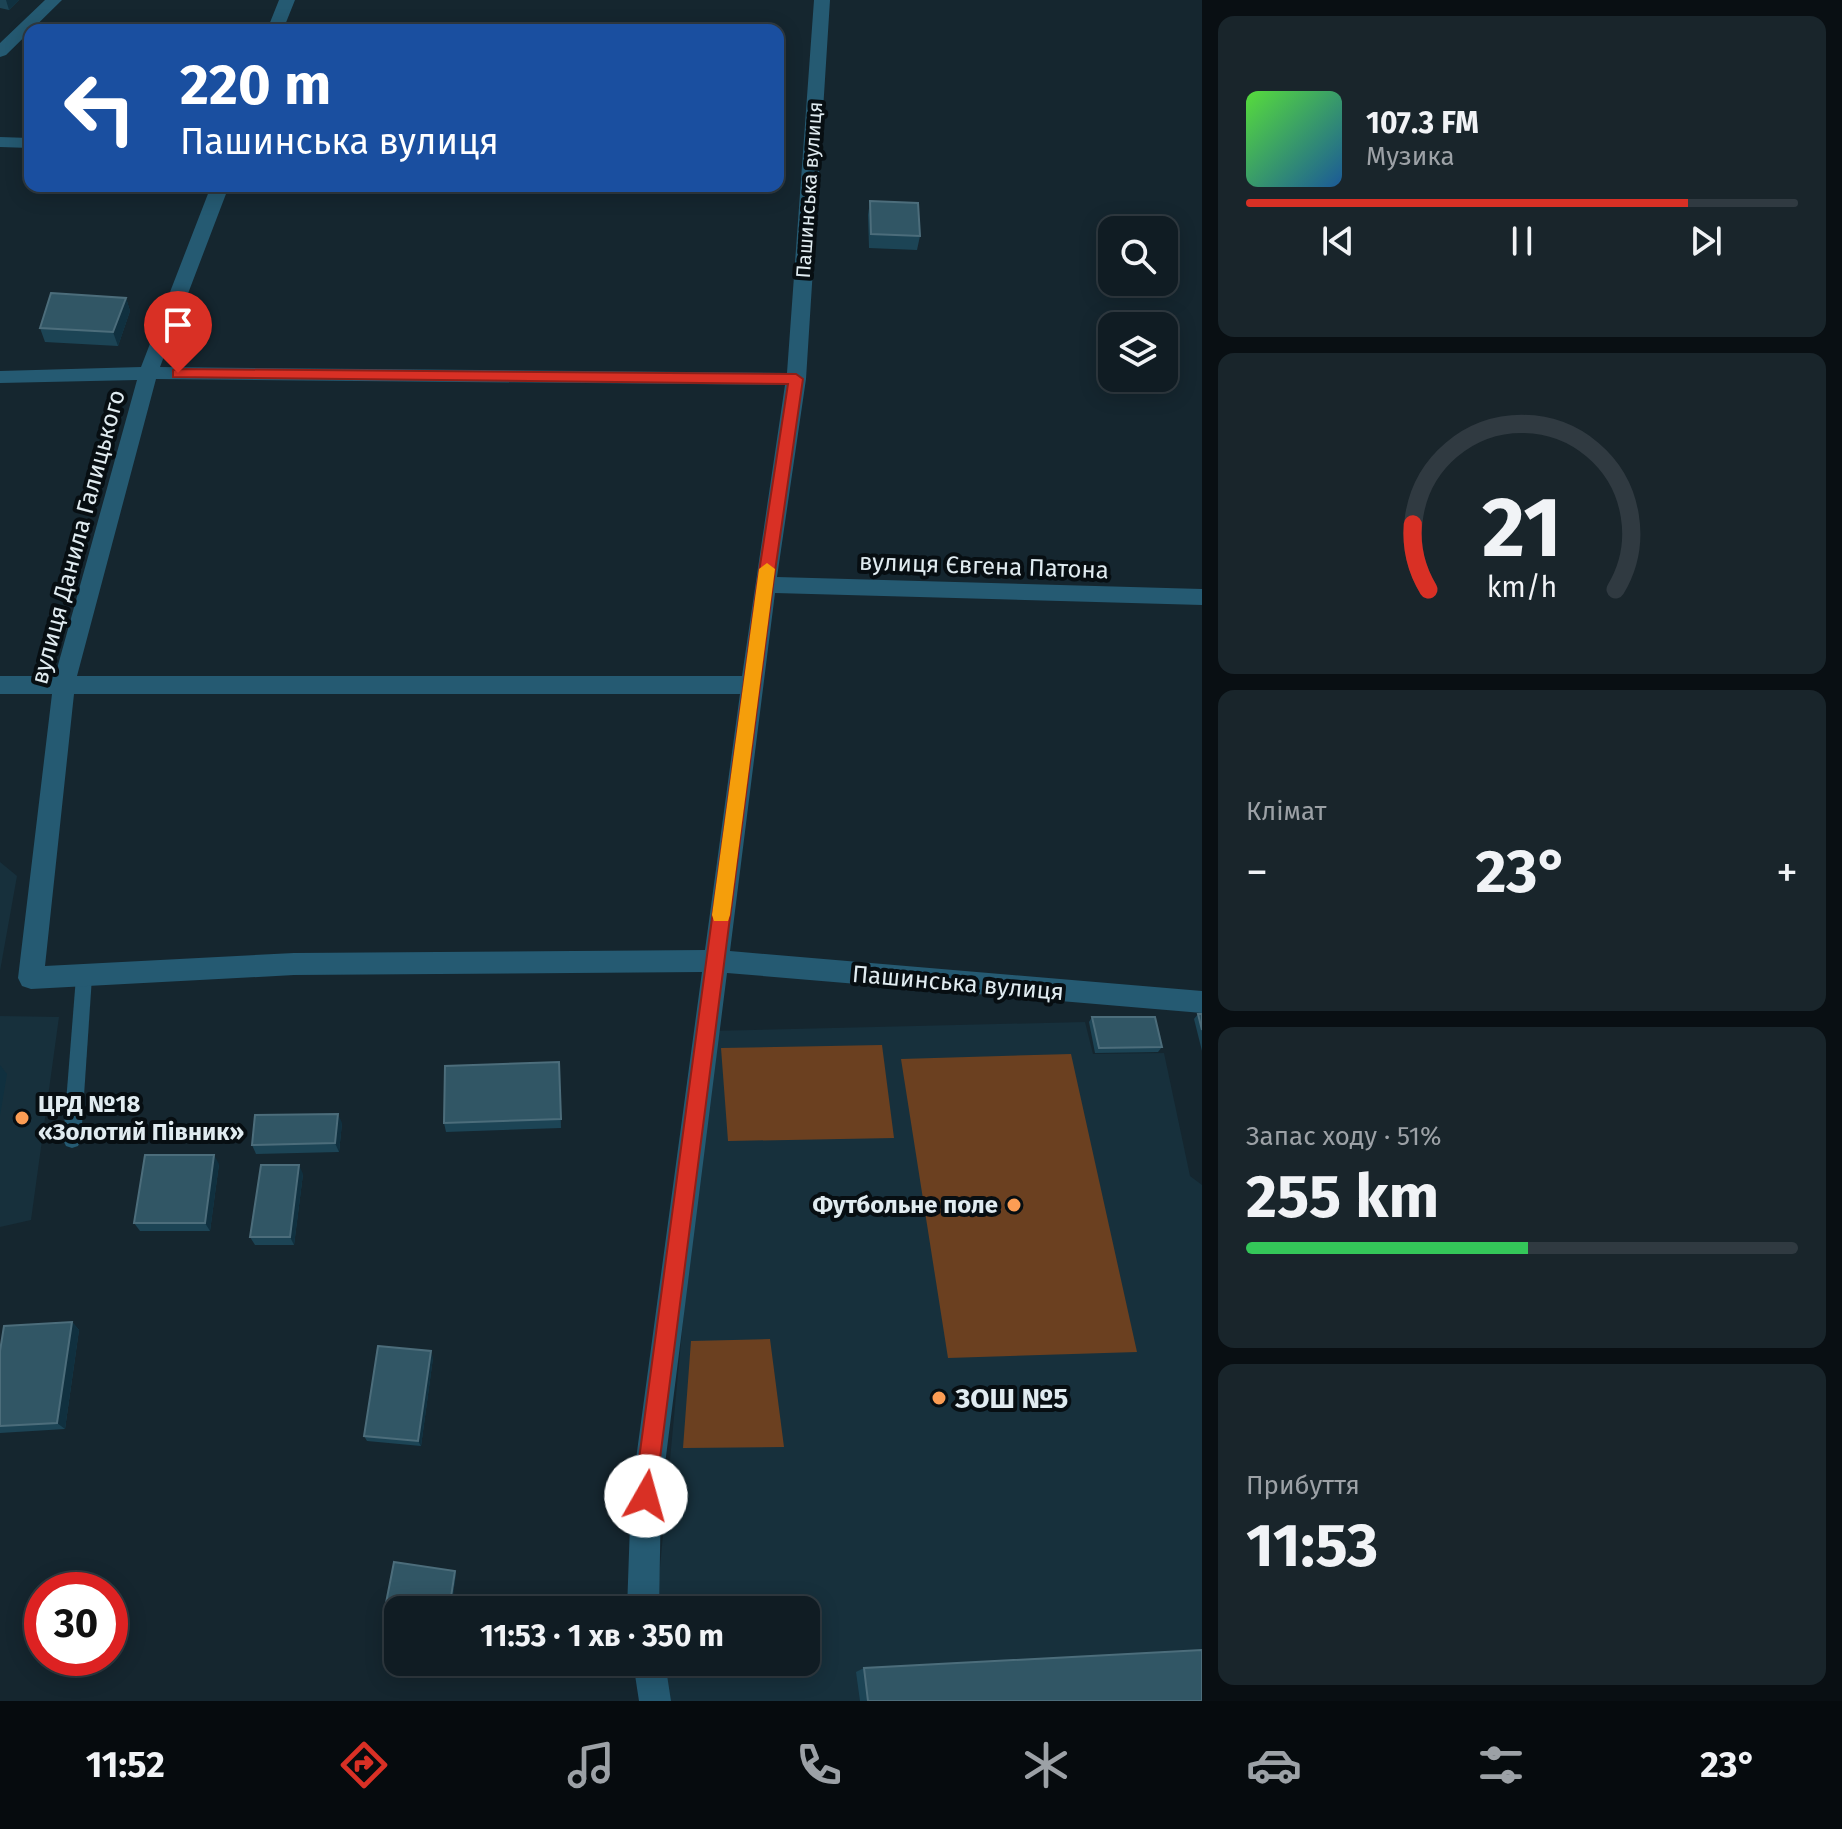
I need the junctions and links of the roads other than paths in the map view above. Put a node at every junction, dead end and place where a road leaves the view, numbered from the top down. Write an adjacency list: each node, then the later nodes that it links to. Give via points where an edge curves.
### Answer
1 (54, 0): 4 (street)
2 (287, 0): 5 (street)
3 (822, 0): 13 (street, Пашинська вулиця)
4 (29, 24)
5 (277, 24)
6 (24, 29): 7 (street)
7 (0, 52)
8 (0, 142): 9 (street)
9 (24, 143)
10 (218, 192): 11 (street, вулиця Данила Галицького)
11 (148, 373): 12 (street, вулиця Данила Галицького); 13 (street); 16 (street, вулиця Данила Галицького)
12 (0, 377)
13 (796, 379): 14 (street, Пашинська вулиця)
14 (765, 585): 15 (street, вулиця Євгена Патона); 18 (street, Пашинська вулиця)
15 (1202, 597)
16 (64, 684): 17 (street); 18 (street); 20 (street, вулиця Данила Галицького, via 31,978)
17 (0, 685)
18 (753, 685): 19 (street, Пашинська вулиця)
19 (714, 961): 20 (street, вулиця Данила Галицького, via 294,964); 21 (street, Пашинська вулиця); 23 (street, Пашинська вулиця, via 646,1496)
20 (84, 977): 22 (lane)
21 (1202, 1002)
22 (72, 1140)
23 (643, 1596)
24 (651, 1676): 25 (street)
25 (655, 1701)

